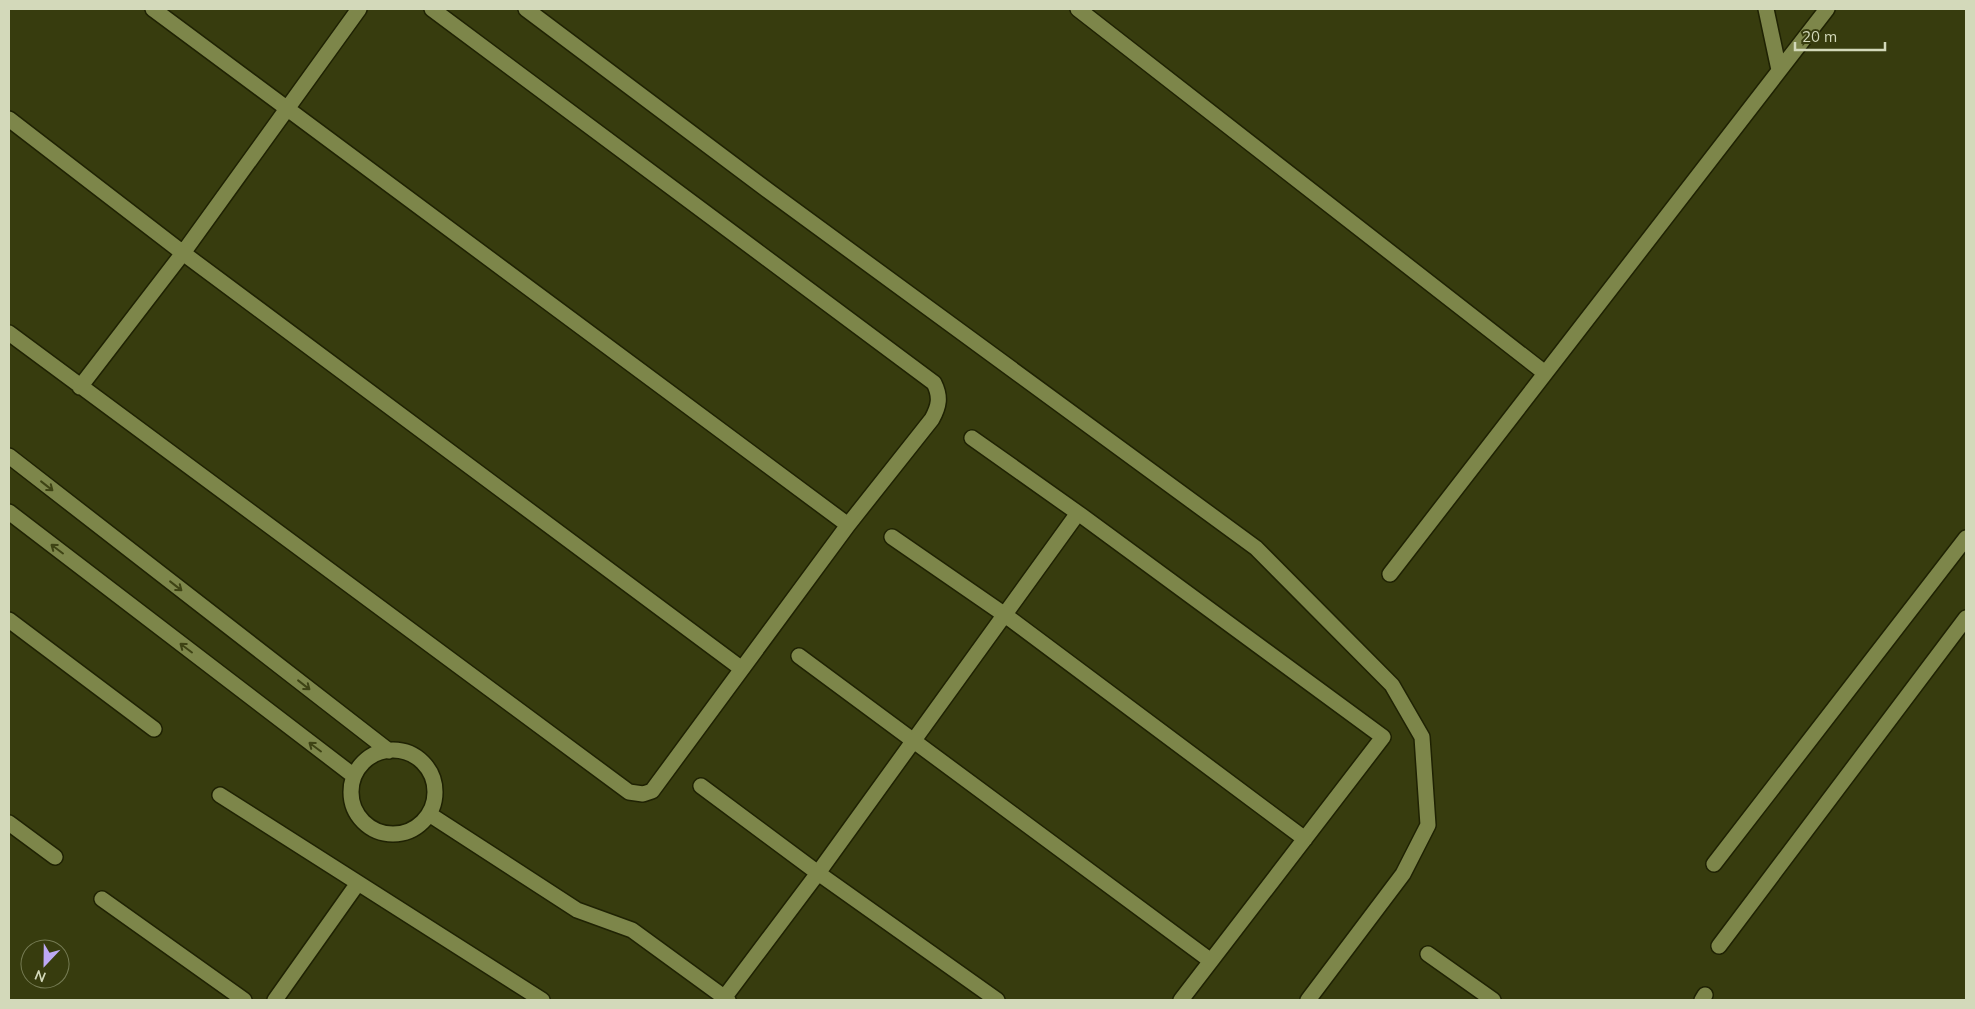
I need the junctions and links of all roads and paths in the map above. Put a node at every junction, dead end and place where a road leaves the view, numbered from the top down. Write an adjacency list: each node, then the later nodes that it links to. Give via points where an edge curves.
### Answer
1 (153, 9): 9 (street)
2 (359, 9): 9 (street)
3 (432, 9): 19 (street, via 934,383 940,401 932,419)
4 (526, 9): 51 (street, via 1256,548 1392,685 1422,737 1428,825 1403,874)
5 (1078, 9): 13 (street)
6 (1766, 9): 8 (street)
7 (1827, 9): 8 (street)
8 (1779, 70): 13 (street)
9 (286, 108): 11 (street); 19 (street)
10 (9, 118): 11 (street)
11 (183, 253): 14 (street); 27 (street)
12 (9, 333): 14 (street)
13 (1545, 373): 22 (street)
14 (80, 387): 27 (street, via 629,792 643,794 652,791)
15 (972, 438): 18 (street)
16 (12, 465): 30 (street, one-way to 30)
17 (9, 512): 31 (street, one-way to 17)
18 (1078, 513): 23 (street); 36 (street, via 1383,737)
19 (848, 525): 27 (street)
20 (892, 537): 23 (street)
21 (1966, 538): 38 (street)
22 (1390, 574)
23 (1004, 614): 29 (street); 36 (street)
24 (1966, 618): 42 (street)
25 (9, 620): 28 (street)
26 (799, 656): 29 (street)
27 (742, 669)
28 (154, 729)
29 (913, 741): 39 (street); 44 (street)
30 (389, 750): 31 (street, via 368,759); 34 (street, via 412,755 428,770 435,792)
31 (354, 776): 34 (street, via 351,787 354,810 369,827 391,834 408,832)
32 (701, 786): 39 (street)
33 (220, 795): 40 (street)
34 (429, 814): 45 (street, via 577,910 632,930)
35 (9, 823): 37 (street)
36 (1305, 839): 44 (street)
37 (56, 856)
38 (1714, 864)
39 (818, 873): 45 (street); 49 (street)
40 (358, 883): 47 (street); 48 (street)
41 (102, 899): 46 (street)
42 (1719, 946)
43 (1428, 954): 52 (street)
44 (1212, 961): 50 (street)
45 (726, 999)
46 (244, 1000)
47 (275, 1000)
48 (542, 1000)
49 (997, 1000)
50 (1182, 1000)
51 (1308, 1000)
52 (1494, 1000)

